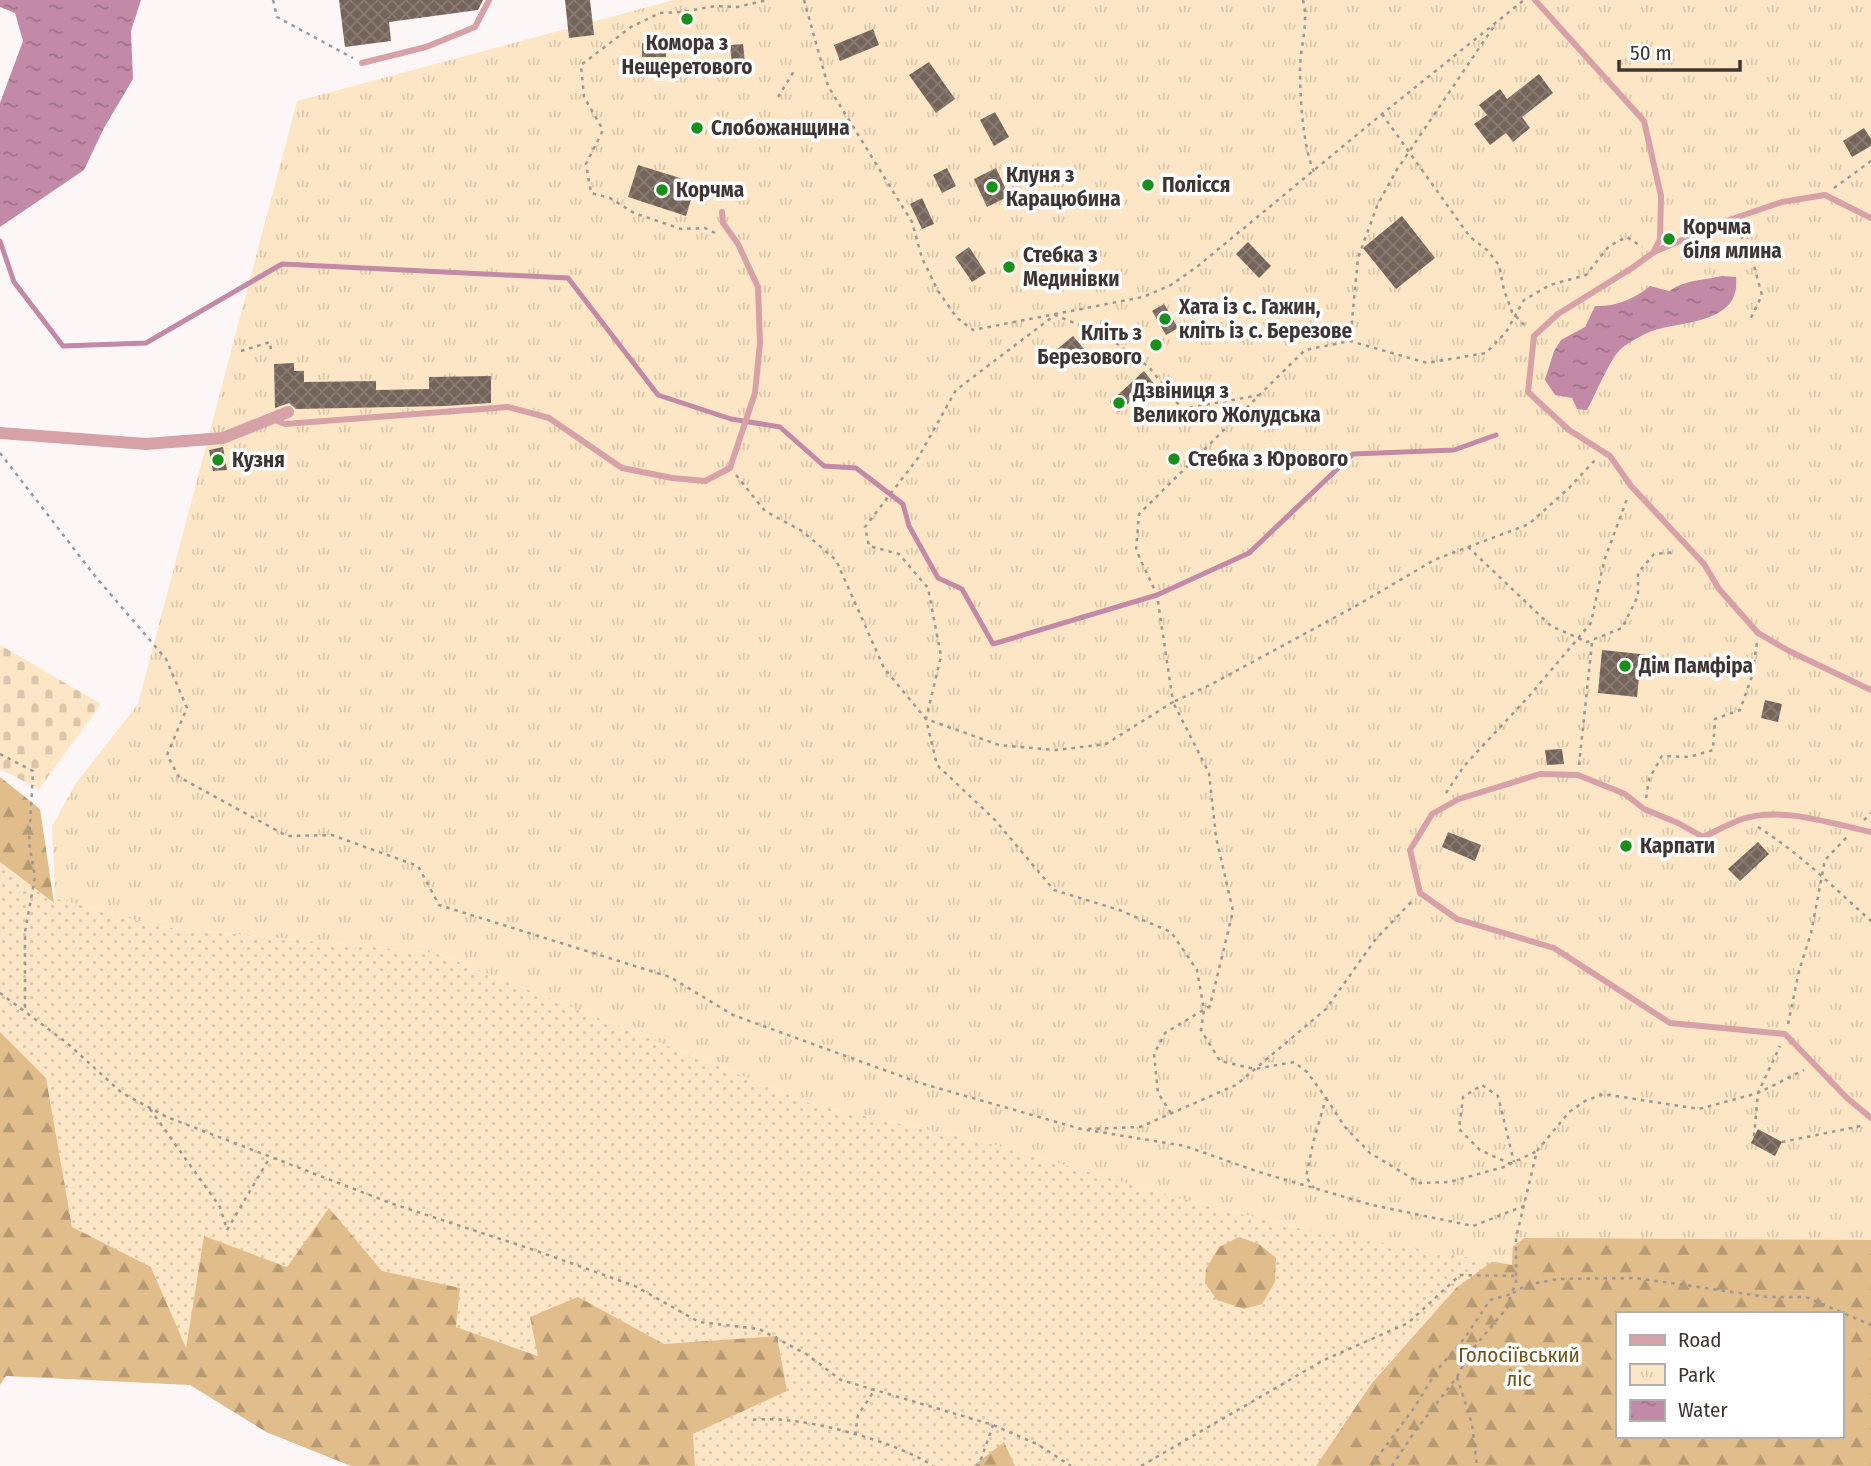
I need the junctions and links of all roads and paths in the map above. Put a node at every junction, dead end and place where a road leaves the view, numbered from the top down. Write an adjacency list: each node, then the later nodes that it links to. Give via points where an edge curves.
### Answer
1 (273, 0): 9 (path, via 277,17)
2 (489, 0): 9 (lane, via 475,27 426,47)
3 (768, 0): 20 (path, via 660,13 631,27 581,65 584,97 603,131 586,164 591,193 681,229 705,228)
4 (804, 0): 22 (path, via 828,86 912,222 929,274 957,318 973,330)
5 (1303, 0): 15 (path, via 1300,70 1307,158)
6 (1524, 0): 8 (path)
7 (1535, 0): 21 (lane, via 1644,121 1661,196 1660,239)
8 (1497, 22): 12 (path); 13 (path)
9 (362, 63)
10 (794, 71): 11 (path)
11 (778, 97)
12 (1382, 114): 13 (path); 15 (path)
13 (1409, 152): 23 (path, via 1470,237 1499,265); 26 (path, via 1377,206 1358,258)
14 (1871, 161): 16 (path)
15 (1314, 172): 22 (path, via 1171,285 1143,298)
16 (1825, 195): 18 (lane); 19 (lane, via 1782,202)
17 (722, 212): 35 (lane, via 723,223 758,287 761,343 755,393)
18 (1871, 218)
19 (1732, 219): 21 (lane); 24 (path, via 1752,259 1762,295)
20 (716, 233)
21 (1651, 254): 23 (path, via 1627,237 1609,246 1586,275 1550,285 1524,300); 25 (lane, via 1559,314)
22 (1055, 315): 29 (path, via 1108,337 1149,367 1182,409); 44 (path, via 956,390 918,458 865,527 869,546 899,554 928,588 941,656)
23 (1515, 315): 25 (path); 26 (path, via 1486,353 1427,363)
24 (1750, 320)
25 (1534, 336): 33 (lane, via 1528,392 1569,430)
26 (1350, 341): 29 (path, via 1305,350)
27 (271, 350): 28 (path, via 270,342)
28 (241, 351)
29 (1260, 395): 43 (path, via 1139,514 1136,550 1157,595)
30 (288, 412): 31 (street)
31 (270, 418): 32 (street, via 223,438 146,444); 35 (lane, via 285,424 508,407 549,418 622,468 705,481)
32 (0, 433)
33 (1603, 451): 36 (lane); 37 (path, via 1529,524)
34 (0, 453): 68 (path, via 166,659 187,708 167,755 178,777 287,836 332,835 418,866 439,905 670,977 733,1015 920,1083)
35 (730, 468): 44 (path, via 765,511 803,531 836,560 884,668)
36 (1631, 486): 39 (lane, via 1704,564 1719,589); 40 (path, via 1604,561 1591,623)
37 (1468, 547): 40 (path, via 1551,626); 43 (path, via 1434,559 1356,606)
38 (1681, 551): 41 (path, via 1654,554 1638,573 1638,596 1622,628)
39 (1758, 633): 42 (lane); 47 (path, via 1752,676 1740,710 1716,719 1713,750 1689,757 1662,757 1649,779)
40 (1578, 639): 41 (path); 49 (path, via 1464,766)
41 (1592, 641): 46 (path)
42 (1871, 690)
43 (1173, 702): 44 (path, via 1106,744 1056,750 999,745); 57 (path, via 1209,773 1216,837 1233,911 1210,1006)
44 (926, 719): 57 (path, via 937,765 995,820 1054,890 1171,932 1197,970)
45 (0, 754): 58 (path, via 33,771 29,843 35,877 25,932)
46 (1578, 775): 47 (lane, via 1625,793); 49 (lane, via 1540,774 1459,799)
47 (1644, 809): 50 (lane, via 1703,837)
48 (1871, 813): 51 (path)
49 (1432, 814): 54 (lane, via 1410,850)
50 (1744, 818): 51 (lane, via 1775,815); 53 (path)
51 (1856, 829): 52 (lane); 53 (path, via 1825,860)
52 (1871, 832)
53 (1822, 874): 55 (path); 59 (path)
54 (1420, 893): 59 (lane, via 1457,919 1554,948 1670,1023); 61 (path, via 1375,940 1326,1009)
55 (1871, 921)
56 (0, 993): 58 (path)
57 (1203, 1010): 61 (path, via 1201,1030 1220,1061); 65 (path, via 1165,1033 1154,1054 1158,1093)
58 (25, 1011): 64 (path, via 122,1093)
59 (1785, 1034): 60 (lane); 62 (path)
60 (1817, 1065): 62 (path); 66 (lane)
61 (1255, 1069): 63 (path, via 1294,1062); 65 (path, via 1236,1085)
62 (1758, 1093): 69 (path); 71 (path, via 1699,1109 1603,1094 1569,1112)
63 (1326, 1098): 73 (path, via 1370,1153 1420,1183 1449,1182); 74 (path, via 1306,1177)
64 (149, 1108): 72 (path); 72 (path, via 220,1208 227,1230)
65 (1171, 1113): 68 (path, via 1139,1127)
66 (1871, 1118)
67 (1871, 1124): 70 (path)
68 (1081, 1129): 74 (path, via 1185,1146)
69 (1754, 1136)
70 (1782, 1142)
71 (1537, 1151): 73 (path); 75 (path)
72 (270, 1157): 82 (path, via 635,1286 699,1322 759,1329 806,1354 841,1380)
73 (1513, 1163): 73 (path, via 1479,1150 1459,1129 1463,1097 1482,1085 1498,1096)
74 (1314, 1188): 75 (path, via 1474,1227)
75 (1524, 1206): 76 (path, via 1516,1238)
76 (1516, 1276): 77 (path); 86 (path, via 1460,1275 1408,1323 1324,1360)
77 (1511, 1294): 78 (path, via 1527,1285 1557,1279 1636,1278 1767,1297 1806,1297); 81 (path, via 1507,1308 1470,1352); 90 (path, via 1490,1300)
78 (1841, 1312)
79 (1843, 1313): 80 (path)
80 (1871, 1325)
81 (1457, 1377): 91 (path); 92 (path, via 1472,1424)
82 (875, 1390): 84 (path); 85 (path, via 858,1415)
83 (753, 1420): 85 (path, via 772,1418)
84 (993, 1425): 88 (path); 89 (path, via 1037,1444)
85 (855, 1435): 87 (path, via 916,1455)
86 (1145, 1465)
87 (933, 1466)
88 (979, 1466)
89 (1071, 1466)
90 (1371, 1466)
91 (1392, 1466)
92 (1477, 1466)

